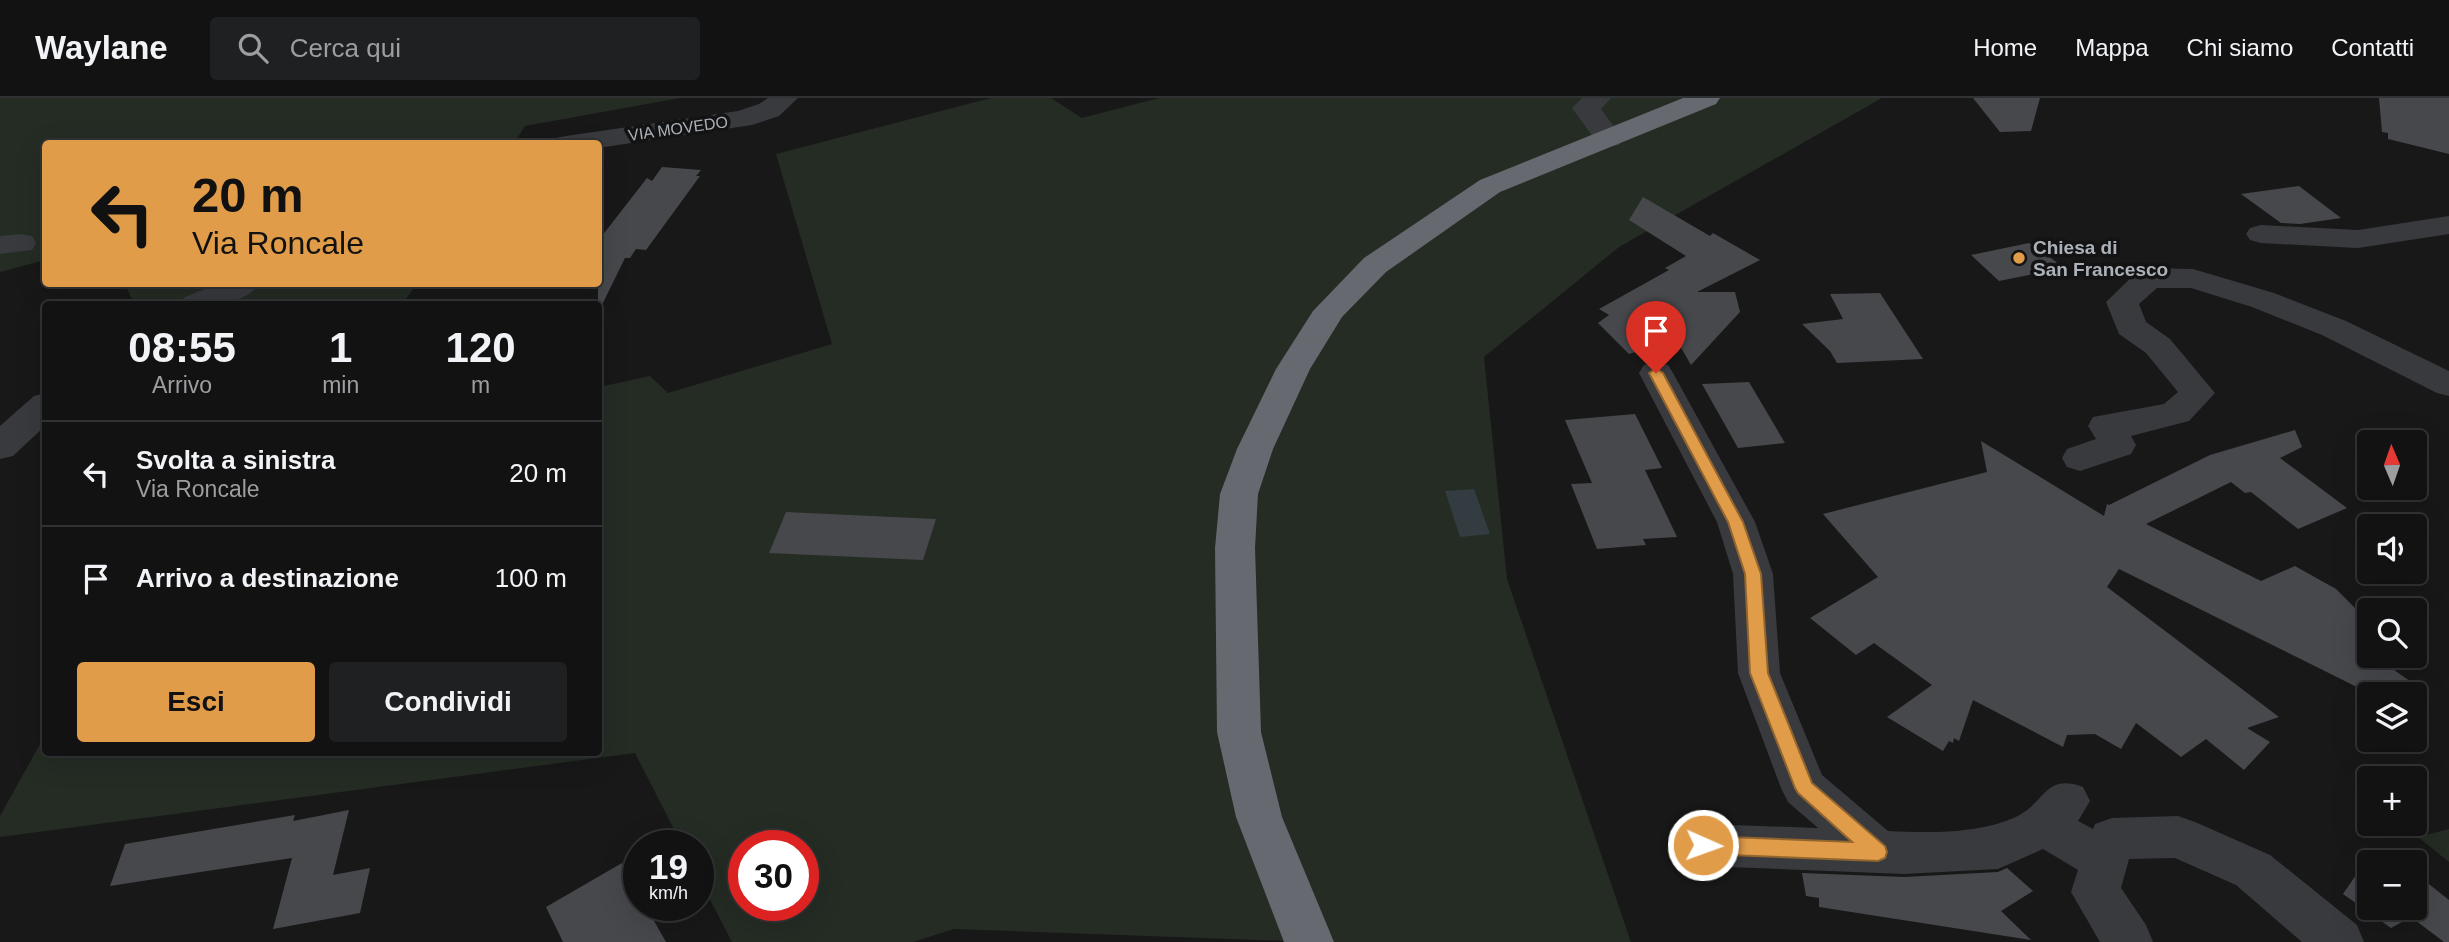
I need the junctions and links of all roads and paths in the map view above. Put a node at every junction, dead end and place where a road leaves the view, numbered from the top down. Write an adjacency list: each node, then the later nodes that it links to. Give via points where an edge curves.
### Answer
1 (785, 98): 5 (street, VIA MOVEDO, via 769,110 742,119)
2 (1598, 98): 4 (street, via 1586,108)
3 (1707, 98): 4 (highway)
4 (1609, 139): 18 (highway, via 1490,186 1376,265 1329,311 1293,369 1255,449 1239,494 1235,548 1238,733 1259,817)
5 (594, 140)
6 (2449, 226): 7 (street, via 2358,239)
7 (2261, 234)
8 (236, 287): 9 (street)
9 (203, 301)
10 (1656, 373): 16 (street, via 1735,522 1753,574 1759,673 1804,788)
11 (2449, 385): 14 (street, via 2334,328 2263,300 2193,279 2150,278 2122,302 2131,327 2158,346 2198,393 2176,413 2106,426 2118,446)
12 (42, 408): 13 (street)
13 (0, 447)
14 (2080, 458)
15 (1703, 845): 16 (street)
16 (1878, 852): 17 (street, via 1998,848 2056,813)
17 (2105, 861): 19 (street, via 2095,892); 20 (street, via 2112,839 2178,837 2253,870)
18 (1309, 942)
19 (2128, 942)
20 (2339, 942)

